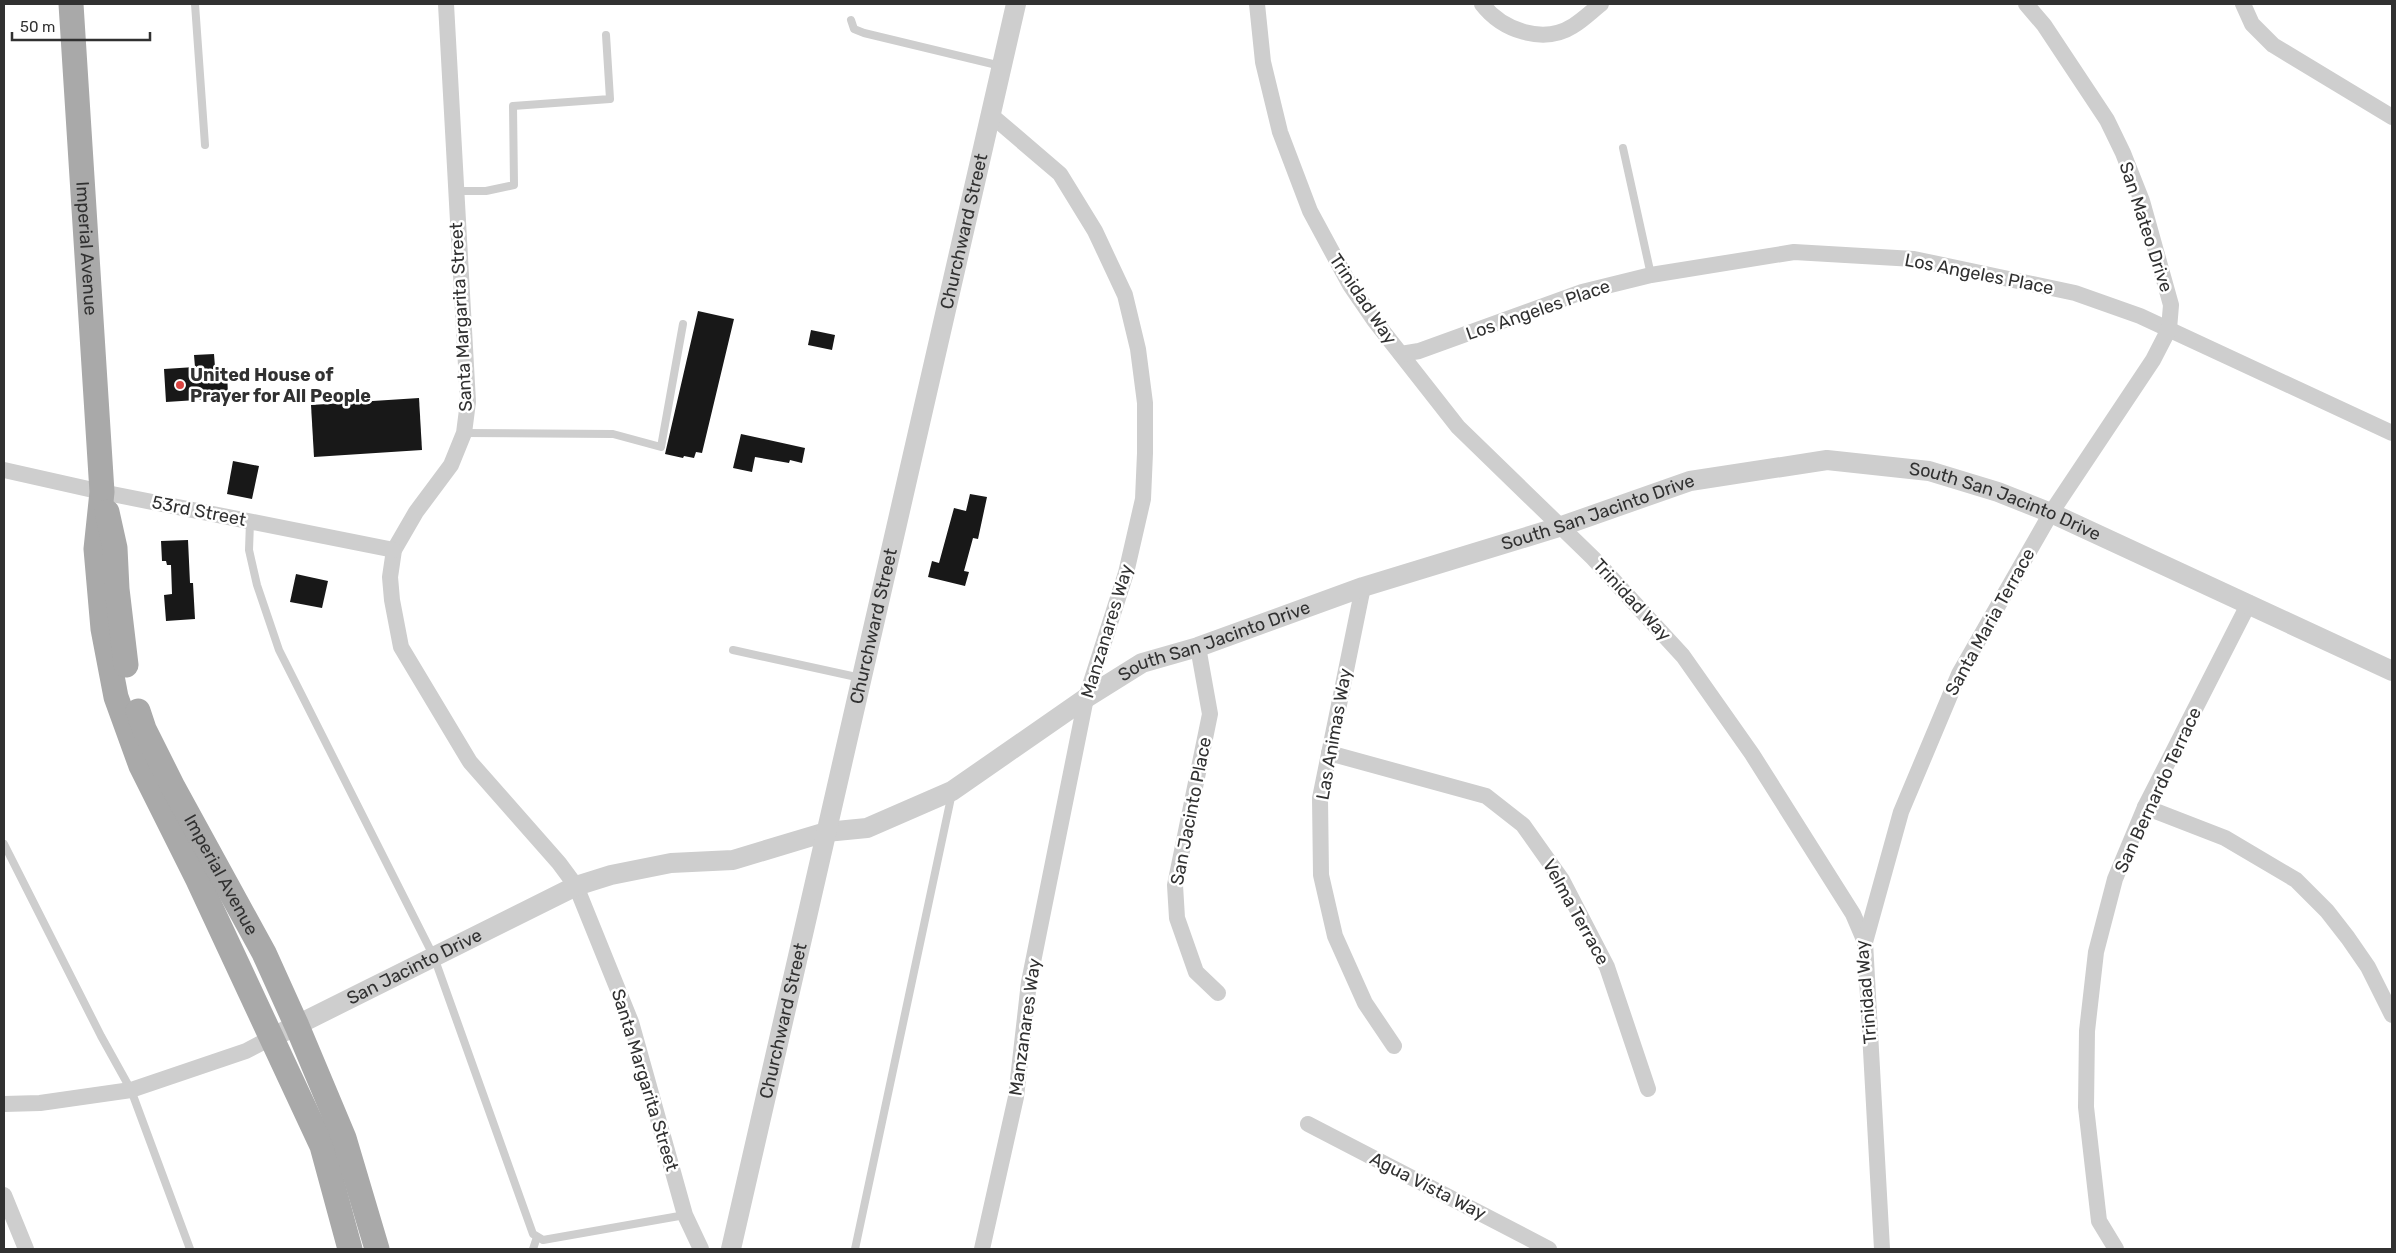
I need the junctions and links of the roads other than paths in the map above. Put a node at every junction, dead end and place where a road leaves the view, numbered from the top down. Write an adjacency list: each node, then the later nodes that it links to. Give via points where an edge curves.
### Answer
1 (71, 4): 25 (main road, Imperial Avenue)
2 (196, 4): 15 (lane)
3 (446, 4): 17 (street, Santa Margarita Street)
4 (1016, 4): 12 (street, Churchward Street)
5 (1257, 4): 21 (street, Trinidad Way, via 1270,97 1294,172 1329,249 1365,306)
6 (1482, 4): 7 (street, via 1504,24 1531,34 1546,34 1573,27)
7 (1601, 4)
8 (2026, 4): 20 (street, San Mateo Drive, via 2044,25 2108,120 2123,153 2142,201 2171,305)
9 (2244, 4): 14 (street, via 2252,24 2273,45)
10 (851, 20): 12 (lane, via 854,29 864,33)
11 (606, 35): 17 (lane, via 610,99 513,106 514,185 486,191)
12 (1003, 66): 13 (street, Churchward Street)
13 (991, 115): 35 (street, Churchward Street); 36 (street, Manzanares Way, via 1060,174 1095,231 1125,295 1138,349 1146,403 1142,499 1126,573)
14 (2392, 117)
15 (205, 145)
16 (1623, 148): 18 (lane)
17 (455, 190): 22 (street, Santa Margarita Street, via 468,402)
18 (1651, 275): 20 (street, Los Angeles Place, via 1794,252 1914,259 2075,293); 21 (street, Los Angeles Place, via 1582,292 1419,351)
19 (683, 324): 22 (lane, via 661,447 613,434)
20 (2169, 328): 23 (street, Los Angeles Place); 26 (street, Santa Maria Terrace, via 2153,360)
21 (1401, 354): 28 (street, Trinidad Way, via 1458,426)
22 (464, 433): 29 (street, Santa Margarita Street, via 451,465 416,512)
23 (2392, 433)
24 (4, 470): 25 (street, 53rd Street)
25 (102, 492): 27 (street, 53rd Street); 47 (main road, Imperial Avenue, via 115,548 131,692 144,729 264,953); 48 (main road, Imperial Avenue, via 96,549 103,629 116,697 141,766)
26 (2051, 513): 28 (street, South San Jacinto Drive, via 1998,492 1929,471 1827,460 1690,481); 31 (street, South San Jacinto Drive); 43 (street, Santa Maria Terrace, via 1959,674 1926,750 1901,812)
27 (250, 522): 29 (street, 53rd Street); 44 (lane, via 249,550 279,650)
28 (1559, 527): 30 (street, South San Jacinto Drive); 43 (street, Trinidad Way, via 1593,558 1683,656 1752,754 1853,914)
29 (394, 550): 42 (street, Santa Margarita Street, via 390,577 400,647 470,762)
30 (1363, 587): 32 (street, South San Jacinto Drive); 37 (street, Las Animas Way)
31 (2249, 603): 34 (street, South San Jacinto Drive); 39 (street, San Bernardo Terrace)
32 (1198, 647): 36 (street, South San Jacinto Drive, via 1142,663); 45 (street, San Jacinto Place, via 1210,714 1175,885 1177,918 1196,972)
33 (733, 650): 35 (lane)
34 (2392, 671)
35 (861, 678): 40 (street, Churchward Street)
36 (1086, 698): 38 (street, South San Jacinto Drive); 65 (street, Manzanares Way, via 1029,982 1016,1097)
37 (1328, 753): 49 (street, Las Animas Way, via 1320,798 1321,875 1335,936 1365,1003); 50 (street, Velma Terrace, via 1486,796 1523,825 1562,880 1607,966)
38 (952, 791): 40 (street, South San Jacinto Drive, via 866,828); 64 (lane)
39 (2145, 807): 46 (street, via 2224,838 2296,880 2348,938 2368,967); 68 (street, San Bernardo Terrace, via 2115,879 2096,952 2087,1031 2086,1107 2099,1221)
40 (826, 832): 42 (street, San Jacinto Drive, via 734,860 670,863); 63 (street, Churchward Street)
41 (4, 844): 51 (lane)
42 (576, 886): 44 (street, San Jacinto Drive); 55 (street, Santa Margarita Street, via 631,1022)
43 (1865, 942): 67 (street, Trinidad Way)
44 (434, 957): 47 (street, San Jacinto Drive); 56 (lane, via 533,1234)
45 (1218, 993)
46 (2392, 1015)
47 (297, 1026): 48 (street, San Jacinto Drive); 60 (main road, Imperial Avenue, via 344,1138)
48 (272, 1037): 51 (street, San Jacinto Drive, via 246,1051); 59 (main road, Imperial Avenue, via 322,1146)
49 (1394, 1046)
50 (1648, 1089)
51 (131, 1090): 52 (street, San Jacinto Drive, via 40,1103); 58 (lane)
52 (4, 1104)
53 (1308, 1124): 66 (street, Agua Vista Way)
54 (4, 1195): 57 (street)
55 (685, 1214): 56 (lane, via 543,1240); 62 (street, Santa Margarita Street)
56 (537, 1237): 61 (lane)
57 (26, 1249)
58 (190, 1249)
59 (350, 1249)
60 (377, 1249)
61 (533, 1249)
62 (701, 1249)
63 (731, 1249)
64 (855, 1249)
65 (982, 1249)
66 (1549, 1249)
67 (1882, 1249)
68 (2116, 1249)

